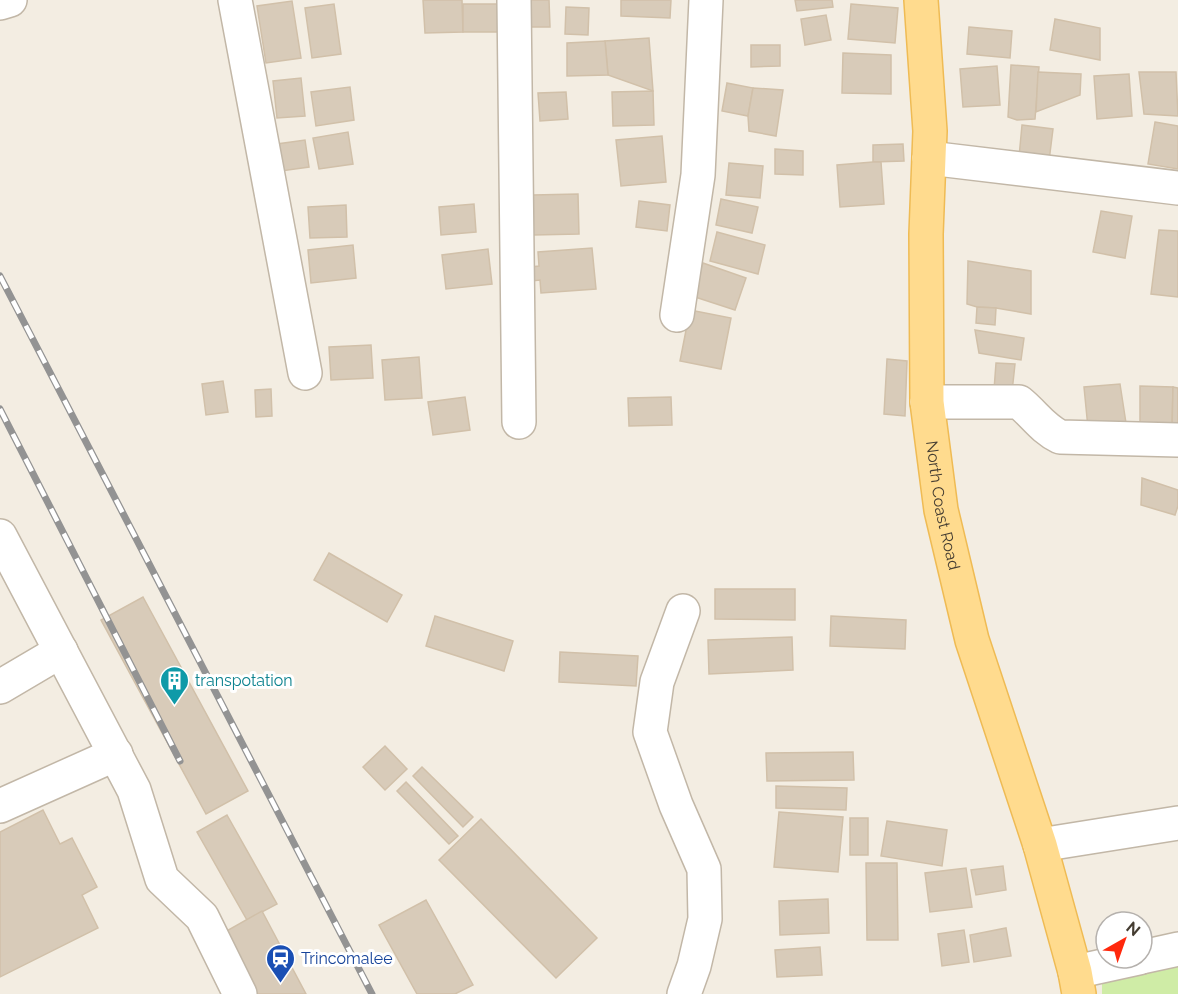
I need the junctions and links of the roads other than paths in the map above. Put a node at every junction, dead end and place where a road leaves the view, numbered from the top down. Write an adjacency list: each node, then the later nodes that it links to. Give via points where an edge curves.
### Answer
1 (10, 0): 6 (street)
2 (235, 0): 10 (street)
3 (514, 0): 12 (street)
4 (706, 0): 9 (street, via 698,175)
5 (921, 0): 7 (main road, North Coast Road)
6 (0, 3)
7 (929, 158): 8 (street); 11 (main road, North Coast Road)
8 (1178, 188)
9 (677, 315)
10 (305, 373)
11 (927, 402): 13 (street, via 1019,402 1048,431 1060,437); 21 (main road, North Coast Road, via 940,510 972,640)
12 (519, 422)
13 (1178, 440)
14 (0, 536): 16 (street)
15 (683, 611): 27 (street, via 657,682 650,732 704,869 705,919)
16 (61, 651): 17 (street); 18 (street)
17 (0, 687)
18 (116, 754): 19 (street); 26 (street, via 134,789 162,879 202,917)
19 (0, 806)
20 (1178, 823): 21 (street)
21 (1040, 845): 25 (main road, North Coast Road)
22 (1178, 950): 23 (street)
23 (1154, 955)
24 (1110, 970): 25 (street)
25 (1077, 983)
26 (235, 992)
27 (684, 994)

